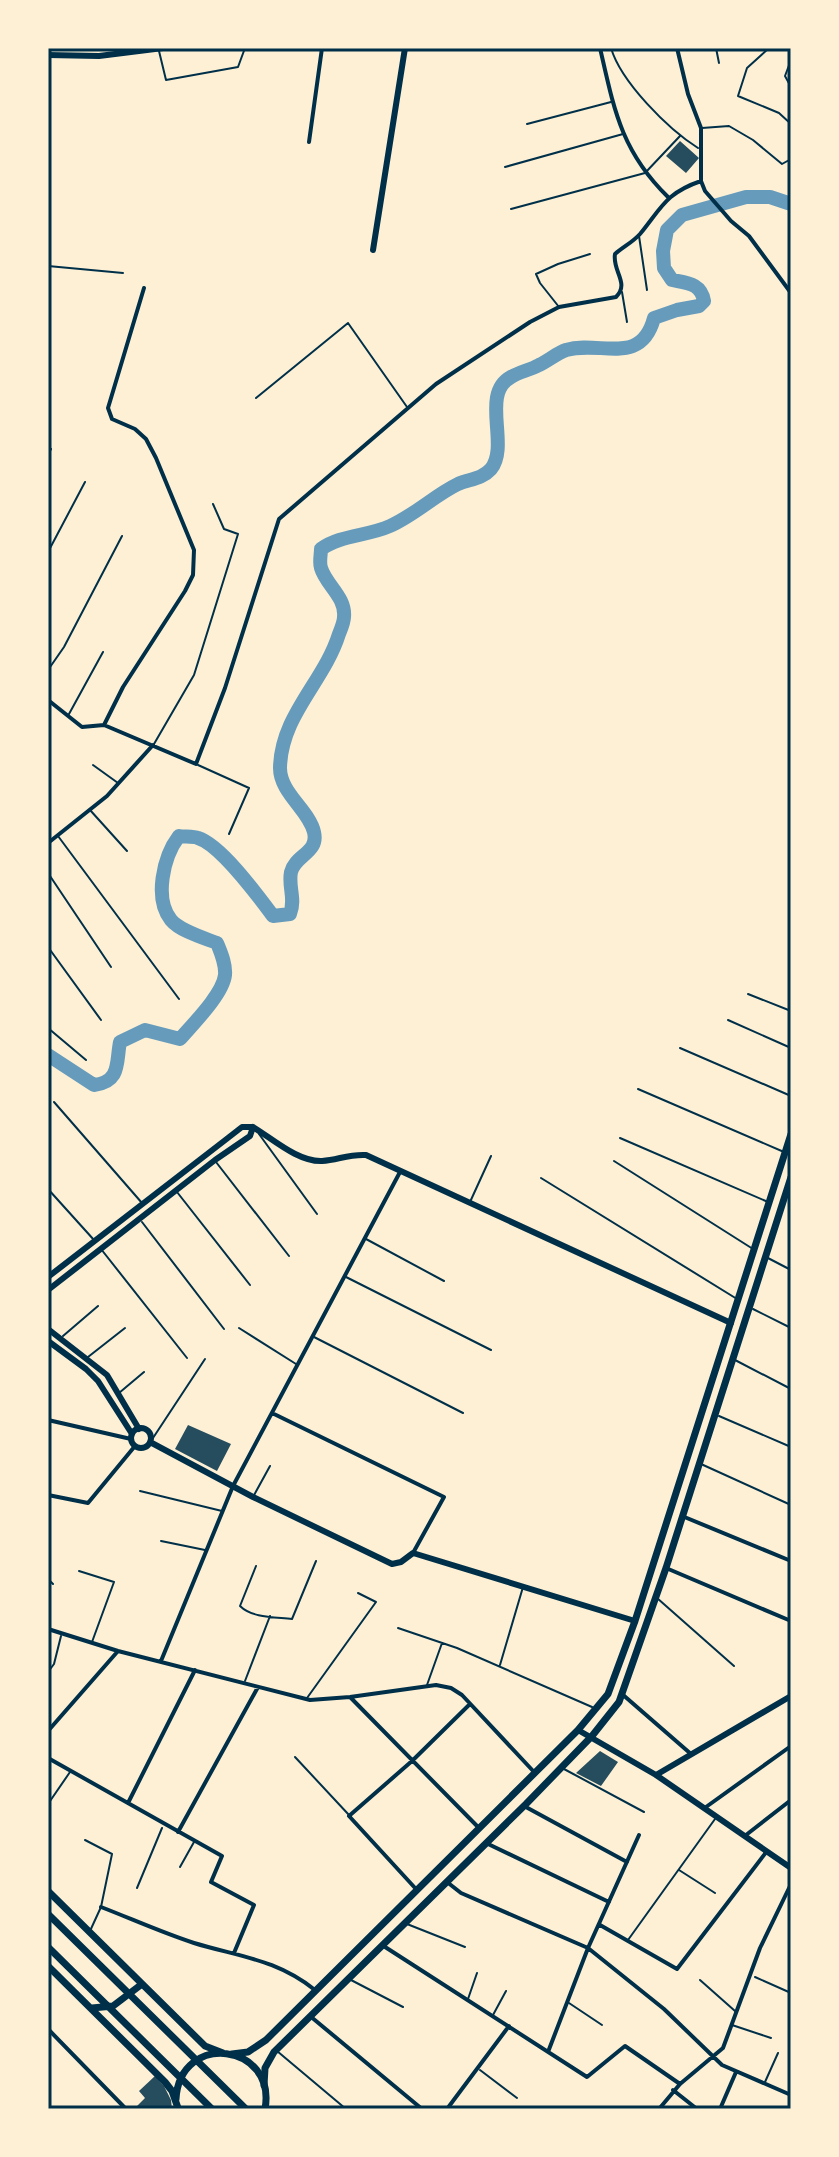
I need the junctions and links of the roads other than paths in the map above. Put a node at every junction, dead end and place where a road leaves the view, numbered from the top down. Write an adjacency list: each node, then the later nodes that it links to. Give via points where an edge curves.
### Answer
1 (245, 48): 9 (lane, via 238,67 166,80)
2 (322, 48): 20 (street)
3 (405, 48): 29 (street)
4 (600, 48): 14 (street)
5 (611, 48): 19 (lane, via 631,83)
6 (677, 48): 17 (street)
7 (716, 48): 12 (lane)
8 (769, 48): 16 (lane, via 747,68 738,96 779,113)
9 (161, 49): 10 (street)
10 (48, 55)
11 (791, 60): 13 (lane, via 785,76)
12 (719, 63)
13 (791, 87)
14 (613, 101): 15 (lane); 18 (street)
15 (527, 124)
16 (791, 124)
17 (701, 128): 21 (street); 22 (lane, via 729,126 782,164)
18 (623, 134): 23 (lane); 24 (street)
19 (680, 136): 21 (lane); 24 (lane)
20 (309, 142)
21 (702, 150): 25 (street)
22 (791, 159)
23 (505, 167)
24 (645, 173): 26 (street); 27 (lane)
25 (701, 181): 26 (street); 36 (street)
26 (668, 197): 28 (street)
27 (511, 209)
28 (639, 236): 34 (lane); 35 (street, via 614,258)
29 (373, 250)
30 (590, 254): 37 (lane, via 536,274)
31 (48, 266): 32 (lane)
32 (123, 273)
33 (144, 288): 51 (street, via 108,408 112,419 146,439 156,458 194,550 193,575)
34 (647, 290)
35 (622, 291): 37 (street, via 616,297); 38 (lane)
36 (791, 293)
37 (559, 307): 40 (street, via 436,384)
38 (627, 322)
39 (256, 398): 40 (lane, via 348,323)
40 (408, 408): 53 (street, via 279,519)
41 (51, 449): 42 (lane)
42 (48, 455)
43 (85, 482): 46 (lane)
44 (213, 504): 52 (lane, via 224,529 238,534 194,675)
45 (122, 536): 48 (lane)
46 (48, 552)
47 (103, 652): 50 (lane)
48 (48, 670)
49 (48, 700): 50 (street)
50 (67, 716): 51 (street, via 82,727)
51 (104, 725): 52 (street)
52 (153, 745): 53 (street); 55 (street)
53 (196, 764): 57 (lane, via 249,788)
54 (93, 765): 55 (lane)
55 (120, 784): 56 (street)
56 (90, 810): 58 (street); 60 (lane)
57 (229, 834)
58 (57, 835): 59 (street); 65 (lane)
59 (48, 843)
60 (127, 851)
61 (48, 873): 63 (lane)
62 (48, 947): 67 (lane)
63 (111, 967)
64 (748, 994): 66 (lane)
65 (179, 999)
66 (791, 1011)
67 (101, 1020)
68 (728, 1020): 71 (lane)
69 (48, 1028): 72 (lane)
70 (680, 1048): 74 (lane)
71 (791, 1048)
72 (86, 1060)
73 (638, 1089): 79 (lane)
74 (791, 1096)
75 (54, 1102): 90 (lane)
76 (253, 1127): 81 (street, via 250,1136); 83 (street, via 302,1157 322,1161 366,1155); 90 (street, via 242,1127); 93 (lane)
77 (791, 1134): 79 (main road)
78 (620, 1138): 88 (lane)
79 (785, 1152): 88 (main road)
80 (491, 1156): 89 (lane)
81 (215, 1160): 87 (street); 100 (lane)
82 (614, 1161): 99 (lane)
83 (400, 1172): 89 (street); 96 (street)
84 (791, 1177): 91 (main road)
85 (541, 1178): 108 (lane)
86 (48, 1189): 97 (lane)
87 (176, 1190): 92 (street); 106 (lane)
88 (769, 1202): 99 (main road)
89 (470, 1203): 111 (street)
90 (142, 1204): 92 (street); 97 (street)
91 (781, 1209): 94 (street); 101 (main road)
92 (148, 1212): 95 (street)
93 (317, 1214)
94 (791, 1214)
95 (139, 1219): 98 (street); 116 (lane)
96 (365, 1238): 103 (street); 105 (lane)
97 (94, 1241): 98 (street); 104 (street)
98 (100, 1249): 107 (street); 122 (lane)
99 (754, 1250): 108 (main road)
100 (289, 1256)
101 (765, 1257): 102 (lane); 110 (main road)
102 (791, 1270)
103 (345, 1276): 117 (street); 120 (lane)
104 (48, 1277)
105 (444, 1281)
106 (250, 1285)
107 (48, 1290)
108 (738, 1300): 111 (main road)
109 (98, 1306): 118 (lane)
110 (749, 1307): 114 (lane); 124 (main road)
111 (731, 1323): 162 (main road)
112 (125, 1328): 121 (lane)
113 (239, 1328): 126 (lane)
114 (791, 1328)
115 (48, 1329): 118 (street)
116 (224, 1329)
117 (313, 1336): 126 (street); 131 (lane)
118 (59, 1339): 119 (street); 121 (street)
119 (50, 1344): 125 (street)
120 (491, 1350)
121 (87, 1358): 125 (street); 129 (street, via 107,1375)
122 (187, 1358)
123 (205, 1359): 136 (lane)
124 (732, 1359): 128 (lane); 132 (main road)
125 (81, 1364): 135 (street, via 98,1381)
126 (297, 1365): 130 (street)
127 (144, 1372): 129 (lane)
128 (791, 1389)
129 (118, 1394): 134 (street)
130 (272, 1413): 141 (street); 150 (street, via 444,1497)
131 (463, 1413)
132 (714, 1414): 138 (lane); 139 (main road)
133 (48, 1420): 135 (street)
134 (139, 1429): 135 (street); 136 (street, via 149,1433)
135 (131, 1436): 137 (street)
136 (150, 1442): 137 (street); 141 (street)
137 (135, 1446): 143 (street, via 88,1503)
138 (791, 1447)
139 (698, 1463): 145 (lane); 147 (main road)
140 (270, 1466): 144 (lane)
141 (233, 1486): 144 (street); 146 (street)
142 (140, 1491): 146 (lane)
143 (48, 1495)
144 (253, 1497): 150 (street, via 392,1564)
145 (791, 1505)
146 (223, 1511): 149 (street)
147 (682, 1516): 152 (street); 154 (main road)
148 (161, 1541): 149 (lane)
149 (207, 1550): 170 (street)
150 (413, 1553): 158 (street)
151 (316, 1561): 161 (lane, via 292,1619)
152 (791, 1561)
153 (256, 1566): 161 (lane, via 240,1606)
154 (666, 1568): 160 (main road); 163 (street)
155 (79, 1571): 167 (lane, via 114,1582)
156 (48, 1579): 157 (lane)
157 (53, 1584)
158 (524, 1586): 162 (street); 172 (lane)
159 (358, 1593): 181 (lane, via 376,1602)
160 (655, 1597): 171 (lane); 178 (main road)
161 (270, 1616): 175 (lane)
162 (635, 1621): 183 (main road, via 608,1694)
163 (791, 1621)
164 (398, 1628): 168 (lane)
165 (48, 1629): 166 (street)
166 (62, 1634): 167 (street); 174 (lane)
167 (92, 1643): 169 (street)
168 (442, 1643): 172 (lane); 177 (lane)
169 (118, 1651): 170 (street); 186 (street)
170 (161, 1661): 173 (street)
171 (734, 1666)
172 (499, 1667): 183 (lane)
173 (195, 1669): 175 (street); 199 (street)
174 (48, 1672)
175 (245, 1682): 176 (street)
176 (258, 1686): 181 (street); 207 (street)
177 (427, 1686): 180 (street); 182 (street, via 451,1688)
178 (622, 1694): 184 (main road); 190 (street)
179 (791, 1696): 190 (street)
180 (350, 1697): 181 (street); 193 (street)
181 (306, 1699)
182 (470, 1704): 193 (street); 196 (street)
183 (597, 1709): 185 (main road)
184 (598, 1729): 187 (main road); 188 (street)
185 (578, 1730): 187 (street); 196 (main road)
186 (48, 1731)
187 (590, 1738): 188 (street); 194 (main road)
188 (600, 1744): 197 (street)
189 (791, 1746): 202 (street)
190 (691, 1754): 197 (street)
191 (295, 1757): 205 (lane)
192 (48, 1758): 195 (street)
193 (412, 1761): 205 (street); 206 (street)
194 (561, 1767): 201 (main road); 203 (lane)
195 (71, 1771): 199 (street); 200 (lane)
196 (535, 1773): 206 (main road)
197 (656, 1775): 202 (street)
198 (791, 1800): 209 (street)
199 (128, 1803): 207 (street)
200 (48, 1804)
201 (524, 1806): 212 (main road); 214 (street)
202 (706, 1807): 204 (street)
203 (644, 1812)
204 (718, 1815): 209 (street); 217 (lane)
205 (349, 1816): 220 (street)
206 (479, 1828): 220 (main road)
207 (178, 1832): 211 (street)
208 (639, 1835): 214 (street)
209 (746, 1835): 213 (street)
210 (85, 1840): 224 (lane, via 112,1854)
211 (195, 1841): 216 (lane); 234 (street, via 222,1856 211,1882 254,1905)
212 (486, 1843): 218 (main road); 223 (street)
213 (767, 1851): 215 (street); 229 (street, via 677,1969)
214 (627, 1862): 223 (street)
215 (790, 1865)
216 (180, 1867)
217 (678, 1869): 222 (lane); 229 (lane)
218 (447, 1882): 226 (main road); 233 (street, via 461,1893)
219 (791, 1884): 246 (street)
220 (416, 1889): 240 (main road)
221 (48, 1891): 228 (main road)
222 (715, 1893)
223 (609, 1902): 227 (street)
224 (101, 1907): 228 (lane); 234 (street)
225 (48, 1914): 270 (main road)
226 (405, 1923): 230 (main road); 232 (lane)
227 (600, 1925): 229 (street); 233 (street)
228 (90, 1932): 239 (main road)
229 (628, 1940)
230 (382, 1945): 237 (main road); 242 (street)
231 (48, 1947): 269 (main road)
232 (465, 1947)
233 (588, 1948): 243 (street); 258 (street)
234 (234, 1953): 240 (street, via 293,1973)
235 (48, 1966): 244 (main road)
236 (477, 1973): 242 (lane)
237 (349, 1978): 245 (lane); 247 (main road)
238 (700, 1980): 246 (lane)
239 (142, 1984): 244 (main road, via 113,2006); 256 (main road, via 205,2046)
240 (315, 1990): 256 (main road, via 258,2046)
241 (506, 1991): 248 (lane)
242 (468, 2000): 248 (street)
243 (569, 2003): 249 (lane); 255 (street)
244 (89, 2007): 268 (main road, via 165,2082)
245 (403, 2007)
246 (736, 2012): 250 (street)
247 (310, 2016): 254 (main road); 273 (street)
248 (492, 2016): 251 (street)
249 (602, 2025)
250 (731, 2025): 253 (lane); 258 (street, via 723,2048)
251 (509, 2026): 255 (street); 259 (street)
252 (48, 2029): 267 (street)
253 (771, 2038)
254 (276, 2050): 263 (main road, via 265,2068); 272 (lane)
255 (548, 2052): 262 (street, via 587,2077 625,2046)
256 (226, 2053): 263 (main road, via 252,2065); 268 (main road, via 201,2058 186,2070 177,2087)
257 (778, 2053): 261 (lane)
258 (712, 2054): 260 (street); 262 (street)
259 (477, 2068): 266 (lane); 274 (street)
260 (736, 2072): 261 (street); 277 (street)
261 (765, 2083): 265 (street)
262 (680, 2084): 264 (street)
263 (264, 2085): 271 (main road)
264 (673, 2090): 275 (street); 276 (street)
265 (791, 2095)
266 (517, 2098)
267 (126, 2109)
268 (178, 2109)
269 (212, 2109)
270 (246, 2109)
271 (267, 2109)
272 (346, 2109)
273 (422, 2109)
274 (447, 2109)
275 (659, 2109)
276 (697, 2109)
277 (720, 2109)

